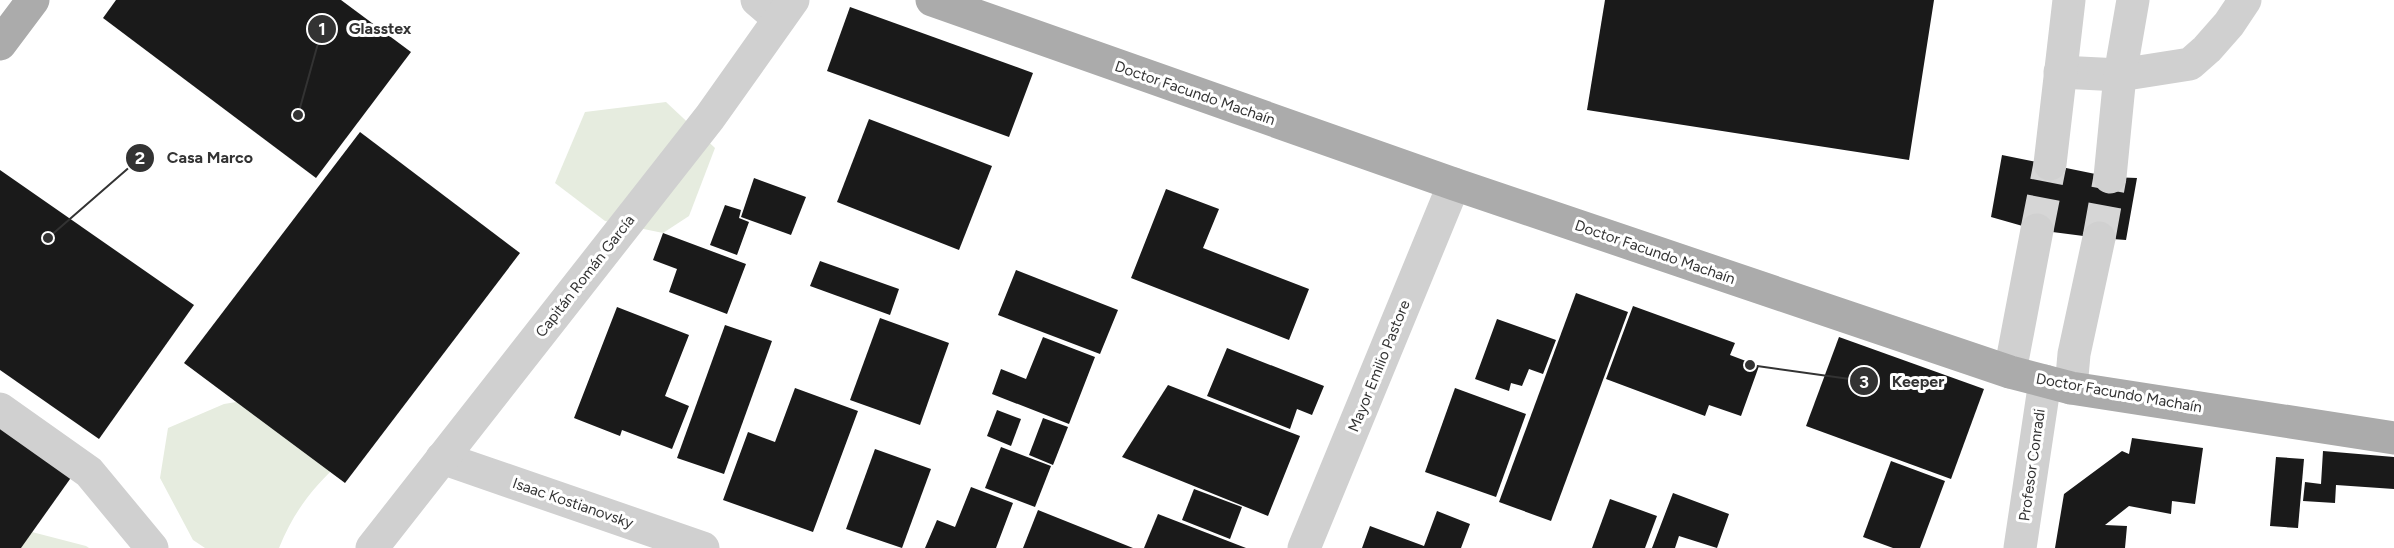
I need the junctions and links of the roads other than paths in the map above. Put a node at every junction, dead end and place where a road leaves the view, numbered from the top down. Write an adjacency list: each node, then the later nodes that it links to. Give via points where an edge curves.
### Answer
1 (33, 0): 7 (main road)
2 (932, 0): 12 (main road, Doctor Facundo Machaín)
3 (2069, 0): 8 (street)
4 (2133, 0): 9 (street)
5 (2245, 0): 9 (street, via 2229,24 2190,64)
6 (777, 6): 19 (street, Capitán Román García, via 710,117)
7 (0, 44)
8 (2060, 72): 9 (street); 10 (street)
9 (2120, 75): 11 (street)
10 (2050, 164)
11 (2110, 177)
12 (1454, 184): 15 (main road, Doctor Facundo Machaín); 23 (street, Mayor Emilio Pastore)
13 (2037, 230): 15 (street)
14 (2099, 238): 16 (street, Profesor Conradi, via 2074,354)
15 (2010, 372): 16 (main road, Doctor Facundo Machaín)
16 (2058, 384): 18 (main road, Doctor Facundo Machaín); 24 (street, Profesor Conradi)
17 (0, 409): 20 (street, via 89,472)
18 (2394, 438)
19 (442, 458): 21 (street, Capitán Román García); 22 (street, Isaac Kostianovsky)
20 (152, 548)
21 (372, 548)
22 (704, 548)
23 (1304, 548)
24 (2020, 548)

